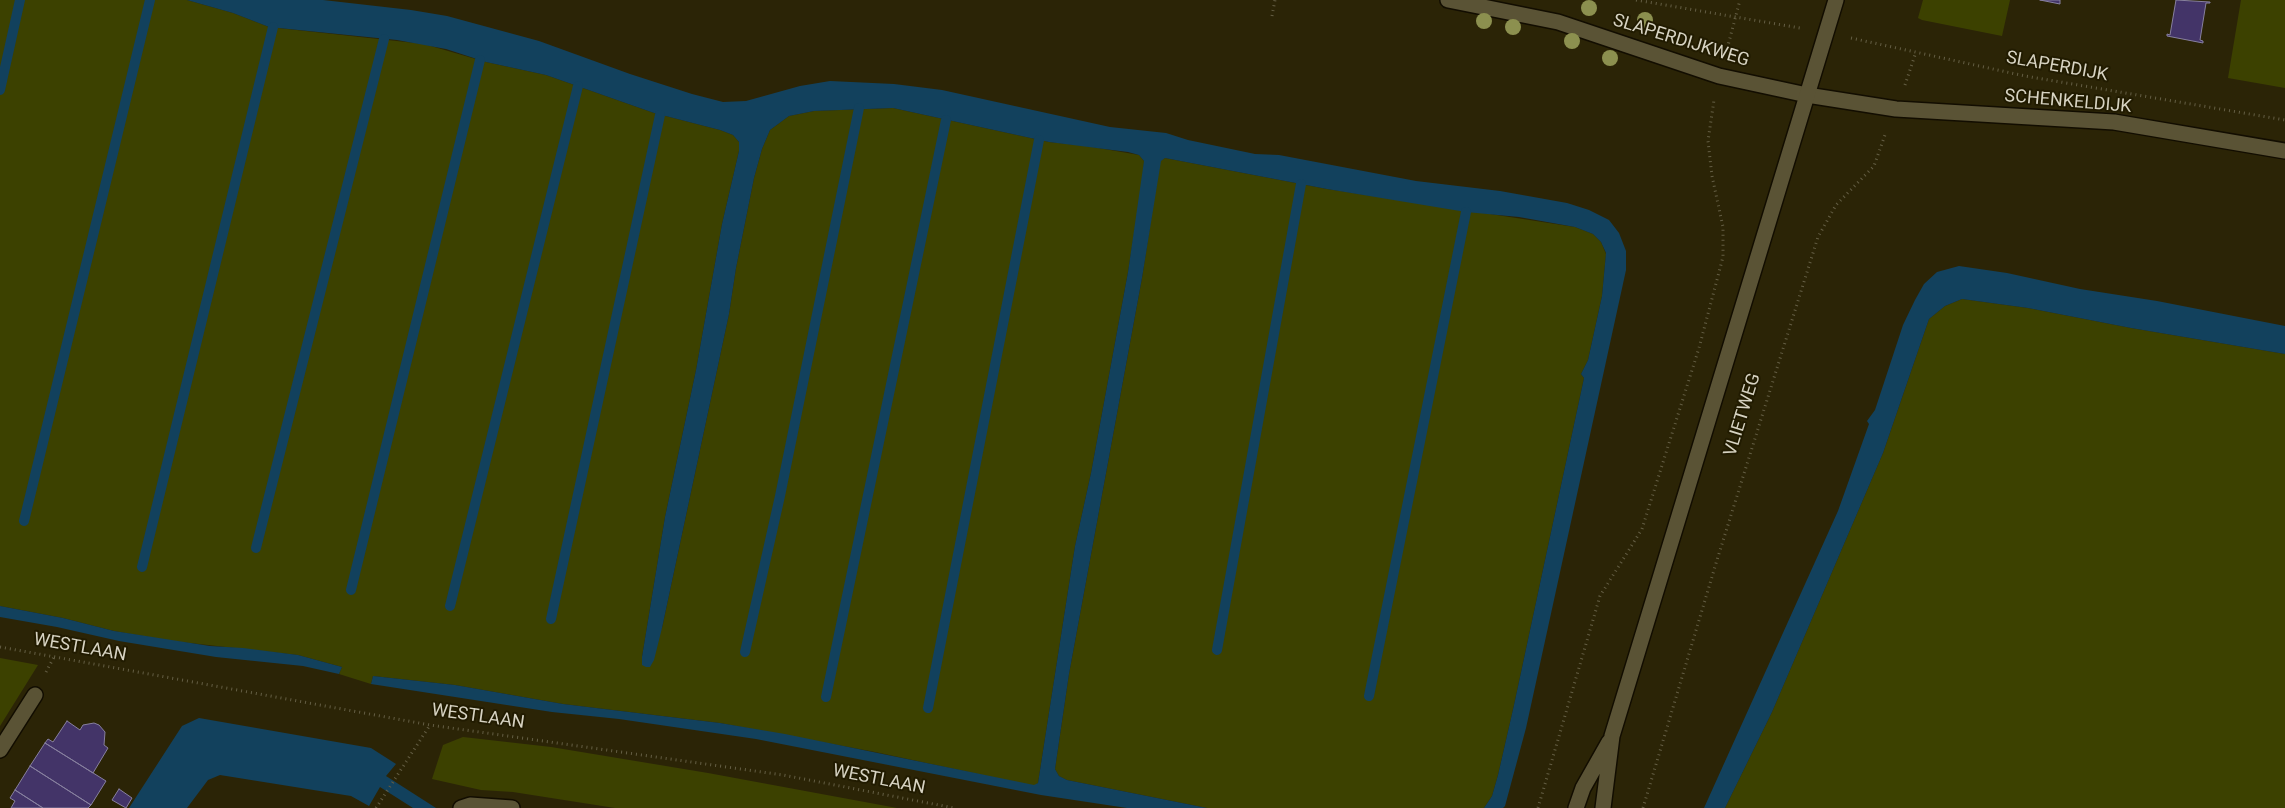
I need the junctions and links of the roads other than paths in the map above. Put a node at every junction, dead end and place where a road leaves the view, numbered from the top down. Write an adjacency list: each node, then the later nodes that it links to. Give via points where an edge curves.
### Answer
1 (1448, 0): 3 (main road, SLAPERDIJKWEG, via 1558,22 1719,76)
2 (1836, 0): 3 (main road, VLIETWEG)
3 (1807, 95): 4 (main road, SLAPERDIJKWEG); 7 (main road, VLIETWEG)
4 (1846, 100): 5 (main road, SCHENKELDIJK, via 1896,109 2114,122)
5 (2285, 151)
6 (35, 695): 8 (main road)
7 (1612, 736): 11 (main road, VLIETWEG, via 1583,788); 12 (main road, VLIETWEG)
8 (0, 750)
9 (461, 808): 10 (main road, via 470,805)
10 (512, 808)
11 (1576, 808)
12 (1604, 808)

